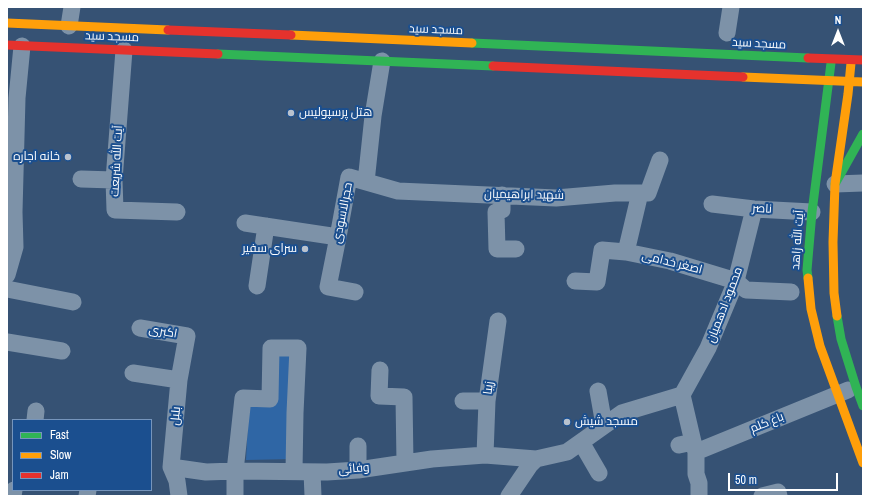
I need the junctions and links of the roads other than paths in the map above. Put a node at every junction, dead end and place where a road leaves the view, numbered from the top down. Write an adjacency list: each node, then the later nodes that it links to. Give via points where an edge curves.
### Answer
1 (72, 7): 4 (street)
2 (731, 7): 5 (street)
3 (7, 24): 4 (main road, مسجد سید)
4 (69, 26): 8 (main road, مسجد سید)
5 (727, 33)
6 (14, 45): 7 (main road, مسجد سید); 26 (street, via 17,98)
7 (124, 50): 11 (main road, مسجد سید); 18 (street, آیت الله شریعت)
8 (831, 59): 9 (main road, مسجد سید); 12 (main road, آیت الله زاهد)
9 (851, 60): 10 (main road, مسجد سید); 13 (main road)
10 (863, 60)
11 (382, 61): 12 (main road, مسجد سید); 19 (street, حجرالاسودی)
12 (829, 80): 13 (main road, مسجد سید); 28 (main road, آیت الله زاهد)
13 (849, 81): 14 (main road, مسجد سید); 21 (main road)
14 (863, 82)
15 (863, 134): 21 (main road)
16 (660, 160): 22 (street, via 648,193)
17 (81, 179): 18 (street)
18 (114, 180): 27 (street, آیت الله شریعت, via 115,210)
19 (366, 182): 23 (street, شهید ابراهیمیان, via 398,191); 31 (street, حجرالاسودی, via 349,177)
20 (863, 183): 21 (street)
21 (834, 184): 50 (main road, via 834,292 841,339)
22 (640, 193): 23 (street, شهید ابراهیمیان, via 556,198); 33 (street)
23 (502, 195): 32 (street, via 502,210 496,212 497,249)
24 (712, 204): 25 (street, ناصر)
25 (754, 210): 28 (street, ناصر); 36 (street, محمود ادهمیان)
26 (10, 211): 34 (street, via 15,247)
27 (177, 212)
28 (812, 212): 53 (main road, آیت الله زاهد, via 807,270 811,309 820,346)
29 (245, 223): 30 (street)
30 (266, 226): 31 (street); 37 (street)
31 (338, 237): 39 (street, حجرالاسودی, via 328,287)
32 (516, 249)
33 (626, 252): 35 (street, اصغر خدامی, via 602,250 597,282); 36 (street, اصغر خدامی, via 670,261)
34 (7, 275)
35 (575, 281)
36 (736, 281): 40 (street, اصغر خدامی, via 746,290); 52 (street, محمود ادهمیان, via 708,348)
37 (257, 286)
38 (7, 289): 41 (street)
39 (355, 292)
40 (791, 292)
41 (73, 302)
42 (498, 321): 55 (street, زیبا)
43 (140, 328): 44 (street, اکبری)
44 (186, 336): 49 (street, بلبل)
45 (7, 342): 46 (street)
46 (62, 351)
47 (380, 370): 63 (street, via 379,396 404,397)
48 (133, 373): 49 (street)
49 (179, 380): 65 (street, بلبل)
50 (859, 386): 53 (street, باغ کلم); 56 (main road)
51 (598, 391): 57 (street)
52 (682, 395): 57 (street, وفائی, via 622,413); 60 (street)
53 (838, 395): 60 (street, باغ کلم); 64 (main road, آیت الله زاهد)
54 (463, 401): 55 (street)
55 (487, 401): 61 (street, زیبا)
56 (863, 406)
57 (604, 425): 58 (street, وفائی)
58 (581, 442): 62 (street, وفائی, via 567,452); 70 (street)
59 (358, 446): 66 (street)
60 (689, 446): 75 (street)
61 (486, 455): 62 (street, وفائی); 63 (street, وفائی)
62 (536, 459): 71 (street)
63 (405, 463): 66 (street, وفائی)
64 (863, 463)
65 (171, 467): 67 (street, وفائی, via 206,472); 72 (street, بلبل, via 177,481)
66 (358, 470): 69 (street, وفائی)
67 (235, 471): 68 (street, وفائی); 68 (street, via 243,398 270,399 271,348 298,348); 73 (street)
68 (294, 471): 69 (street, وفائی)
69 (312, 472): 74 (street)
70 (599, 473)
71 (511, 495)
72 (179, 496)
73 (235, 496)
74 (313, 496)
75 (700, 496)
76 (762, 496): 77 (street, via 778,492)
77 (779, 496)

